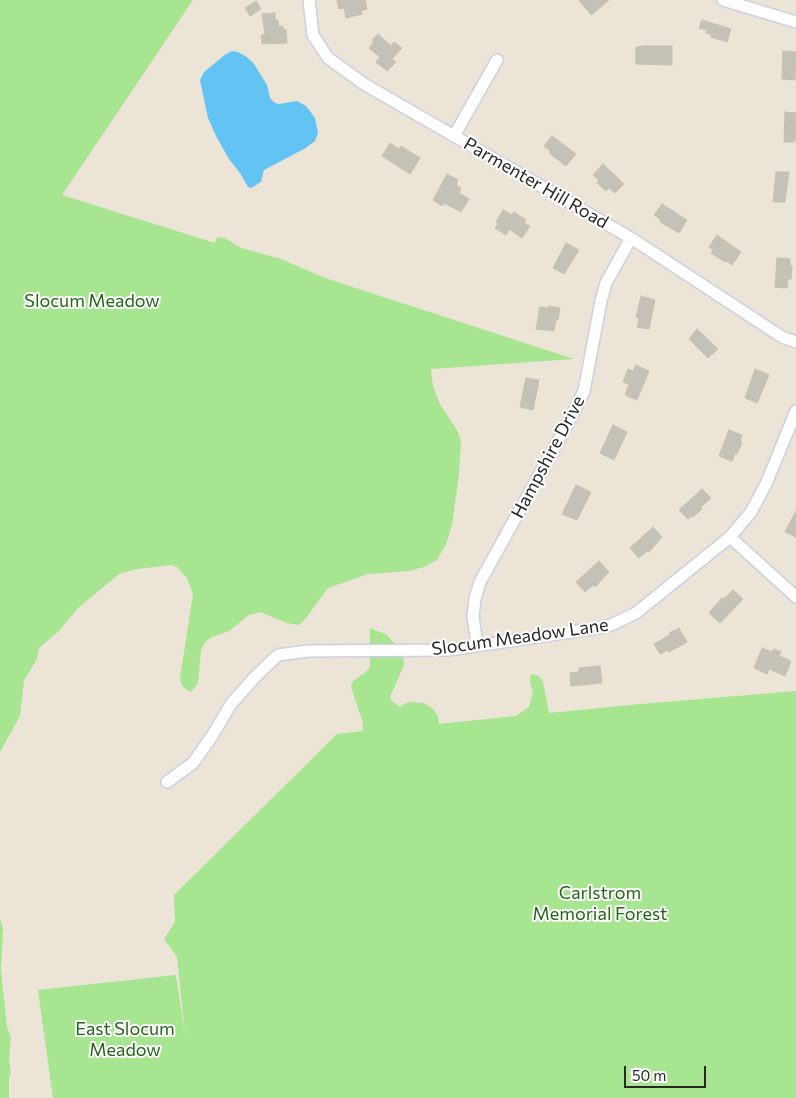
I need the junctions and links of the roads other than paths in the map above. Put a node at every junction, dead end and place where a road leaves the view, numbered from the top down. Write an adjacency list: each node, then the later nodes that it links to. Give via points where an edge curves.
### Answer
1 (309, 0): 5 (street, Parmenter Hill Road, via 313,35 328,58 364,84)
2 (723, 0): 3 (street)
3 (796, 22)
4 (497, 60): 5 (street)
5 (454, 136): 6 (street, Parmenter Hill Road)
6 (631, 238): 7 (street, Parmenter Hill Road, via 782,337); 11 (street, Hampshire Drive, via 606,283 584,390 480,582 474,616)
7 (796, 342)
8 (796, 411): 9 (street, Slocum Meadow Lane, via 757,503)
9 (730, 537): 10 (street); 11 (street, Slocum Meadow Lane, via 624,620 598,628)
10 (796, 597)
11 (477, 645): 12 (street, Slocum Meadow Lane, via 430,651 308,651 278,656 231,704 193,763)
12 (167, 782)

